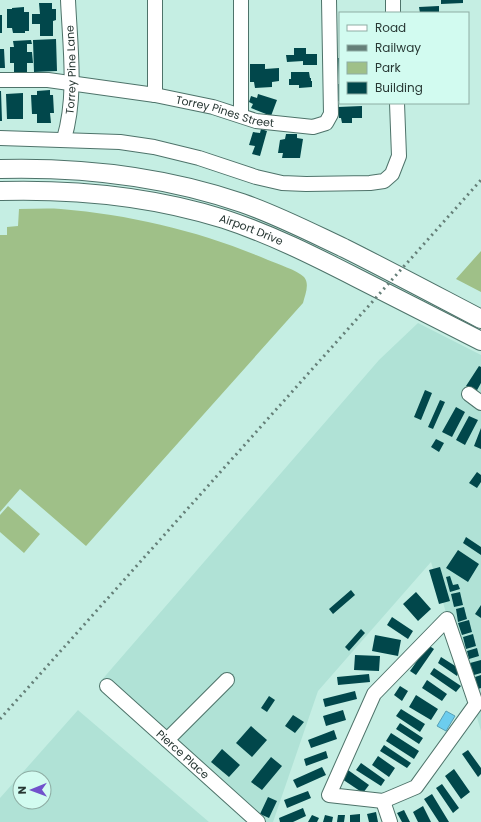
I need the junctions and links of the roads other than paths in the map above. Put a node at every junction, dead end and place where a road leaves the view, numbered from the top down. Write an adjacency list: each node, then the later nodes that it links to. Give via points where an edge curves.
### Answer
1 (68, 0): 8 (street, Torrey Pine Lane)
2 (155, 0): 9 (street)
3 (241, 0): 11 (street)
4 (329, 0): 11 (street, Torrey Pines Street, via 331,114 326,123 313,127 256,121)
5 (393, 0): 6 (street)
6 (393, 12)
7 (0, 80): 8 (street, Torrey Pines Street)
8 (72, 83): 9 (street, Torrey Pines Street); 13 (street, Torrey Pine Lane, via 69,124)
9 (155, 95): 11 (street, Torrey Pines Street)
10 (397, 104): 13 (street, via 399,156 392,174 384,181 370,183 282,183 199,158 154,148 120,142)
11 (241, 115)
12 (0, 138): 13 (street)
13 (64, 139)
14 (0, 169): 16 (main road, Airport Drive, via 59,169 113,174 170,183 232,200 315,233)
15 (0, 191): 17 (main road, Airport Drive, via 38,190 119,195 223,219 294,246)
16 (481, 319)
17 (481, 341)
18 (470, 394): 19 (street)
19 (481, 402)
20 (227, 680): 22 (street)
21 (107, 686): 22 (street, Pierce Place)
22 (167, 740): 24 (street, Pierce Place)
23 (383, 801): 23 (street, via 330,795 374,694 447,619 476,704 416,787); 25 (street)
24 (258, 822)
25 (390, 822)

